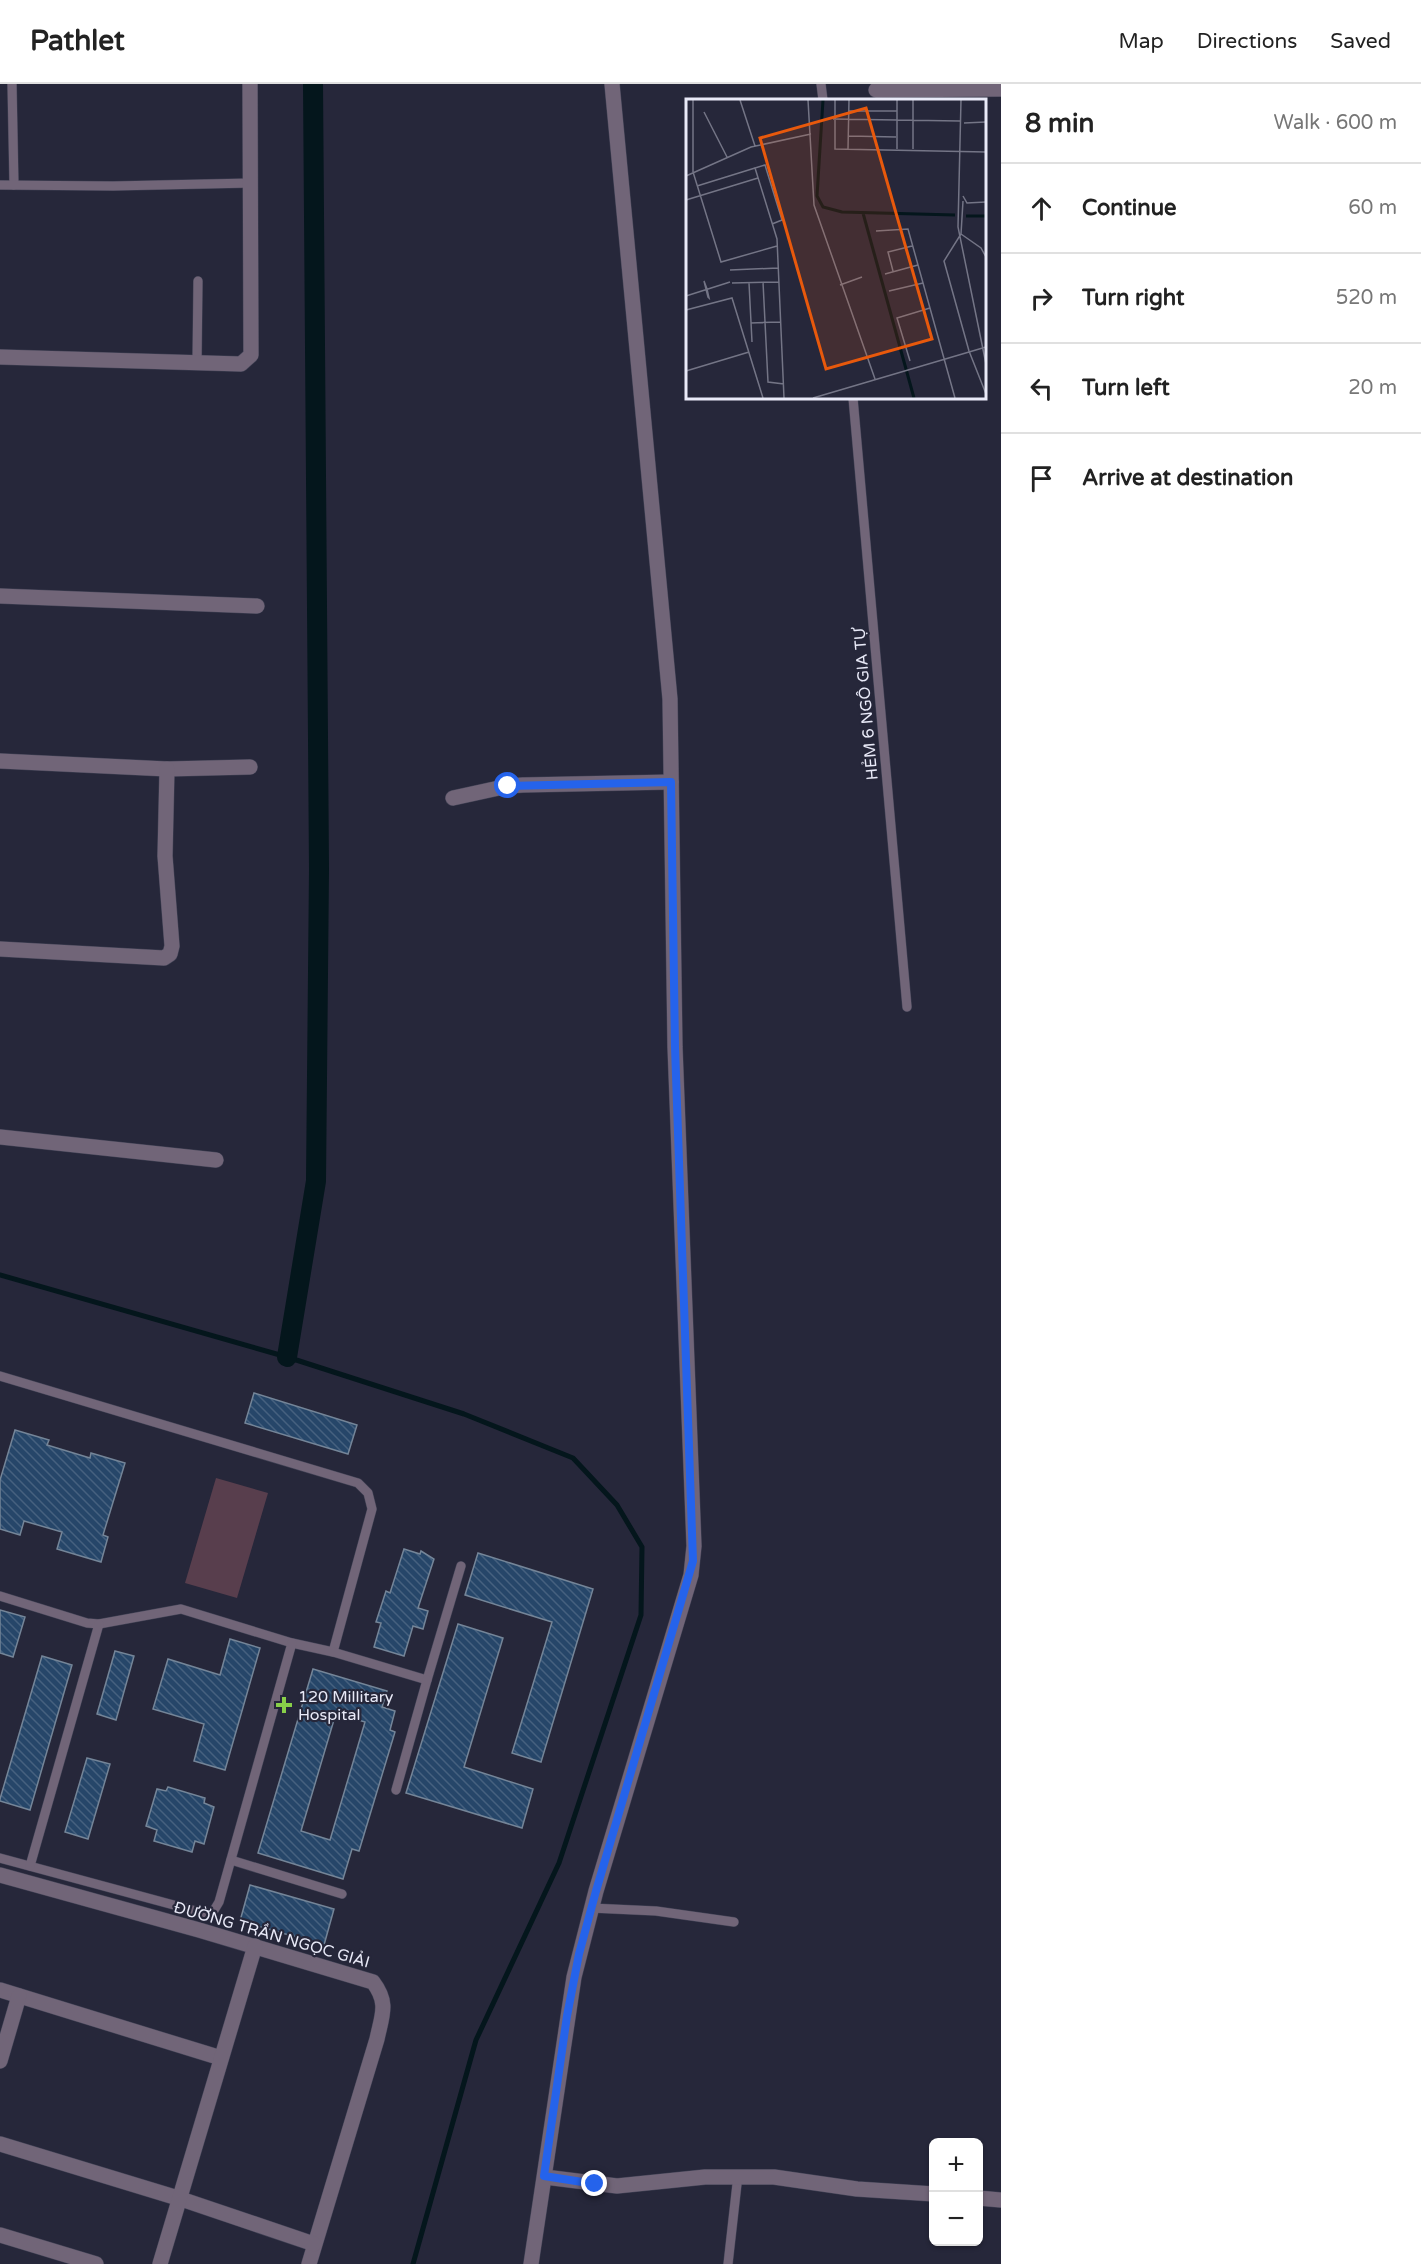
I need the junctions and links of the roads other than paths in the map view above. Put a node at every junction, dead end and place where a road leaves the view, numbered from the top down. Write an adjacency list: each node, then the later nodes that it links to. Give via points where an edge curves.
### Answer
1 (12, 84): 10 (lane)
2 (250, 84): 8 (street)
3 (612, 84): 20 (street, via 667,655)
4 (821, 84): 7 (lane)
5 (1001, 89): 6 (street)
6 (876, 90)
7 (823, 99)
8 (251, 183): 10 (lane); 13 (street, via 251,355 241,364)
9 (0, 185): 10 (lane)
10 (14, 185)
11 (198, 281): 13 (lane)
12 (0, 357): 13 (street)
13 (197, 362)
14 (853, 399): 25 (lane, HẺM 6 NGÔ GIA TỰ)
15 (0, 596): 16 (street)
16 (257, 606)
17 (0, 762): 19 (street)
18 (250, 767): 19 (street)
19 (167, 769): 24 (street, via 165,856 170,954 164,958)
20 (671, 782): 21 (street); 41 (street, via 675,1058 693,1561)
21 (654, 784): 22 (street, via 639,792); 23 (street, via 508,786)
22 (555, 793)
23 (453, 798)
24 (0, 949)
25 (908, 1007)
26 (0, 1137): 27 (street)
27 (216, 1160)
28 (0, 1376): 33 (lane, via 358,1483 368,1493 372,1509)
29 (461, 1566): 34 (lane)
30 (0, 1596): 31 (lane)
31 (99, 1624): 32 (lane, via 182,1610); 38 (lane)
32 (292, 1643): 33 (lane); 37 (lane)
33 (333, 1652): 34 (lane)
34 (427, 1680): 35 (lane)
35 (396, 1790)
36 (0, 1858): 38 (lane)
37 (231, 1860): 38 (lane, via 219,1902 207,1914); 40 (lane)
38 (30, 1866)
39 (0, 1875): 43 (street, ĐƯỜNG TRẦN NGỌC GIẢI)
40 (342, 1894)
41 (591, 1908): 42 (lane, via 656,1911); 50 (street, via 574,1977)
42 (734, 1922)
43 (255, 1946): 46 (street); 56 (street, ĐƯỜNG TRẦN NGỌC GIẢI, via 373,1982 384,2006)
44 (0, 1990): 45 (street)
45 (19, 1996): 46 (street); 47 (street)
46 (221, 2058): 53 (street)
47 (0, 2061)
48 (0, 2144): 53 (street)
49 (738, 2175): 50 (street, via 617,2186); 51 (street); 61 (lane)
50 (544, 2176): 60 (street)
51 (929, 2194)
52 (983, 2198): 54 (street)
53 (181, 2199): 56 (street); 58 (street)
54 (1001, 2200)
55 (0, 2235): 57 (street)
56 (314, 2244): 59 (street, ĐƯỜNG TRẦN NGỌC GIẢI)
57 (96, 2264)
58 (160, 2264)
59 (309, 2264)
60 (531, 2264)
61 (728, 2264)

